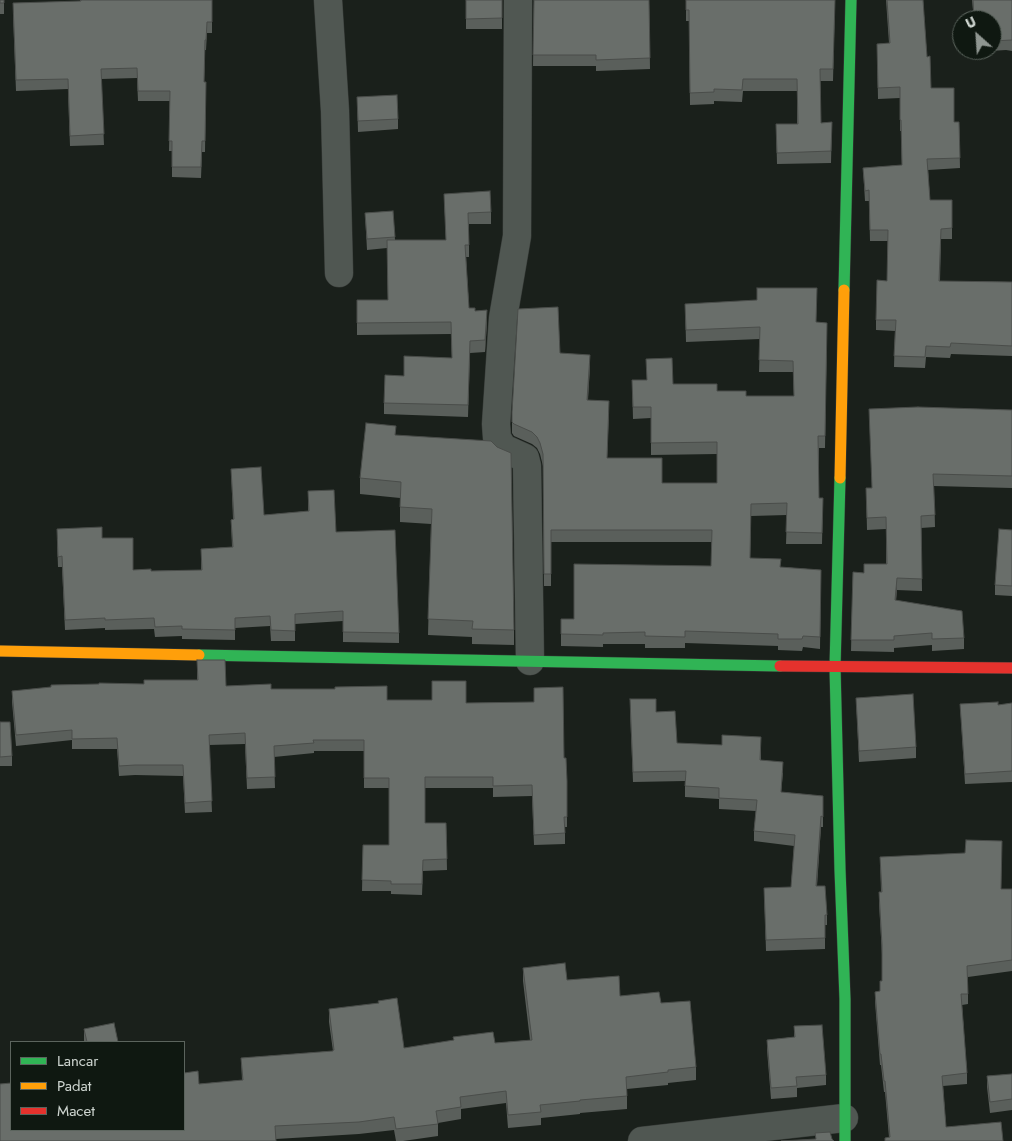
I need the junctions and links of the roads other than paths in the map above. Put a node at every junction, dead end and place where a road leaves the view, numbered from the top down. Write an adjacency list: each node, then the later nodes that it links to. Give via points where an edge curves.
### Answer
1 (328, 0): 4 (street, via 336,111)
2 (518, 0): 6 (street, via 517,236 503,318 496,424 497,438 503,448 525,458 528,466)
3 (851, 0): 7 (street)
4 (340, 273)
5 (0, 651): 6 (street)
6 (530, 661): 7 (street)
7 (835, 667): 8 (street); 9 (street, via 845,999)
8 (1012, 668)
9 (845, 1130): 10 (street)
10 (642, 1141)

